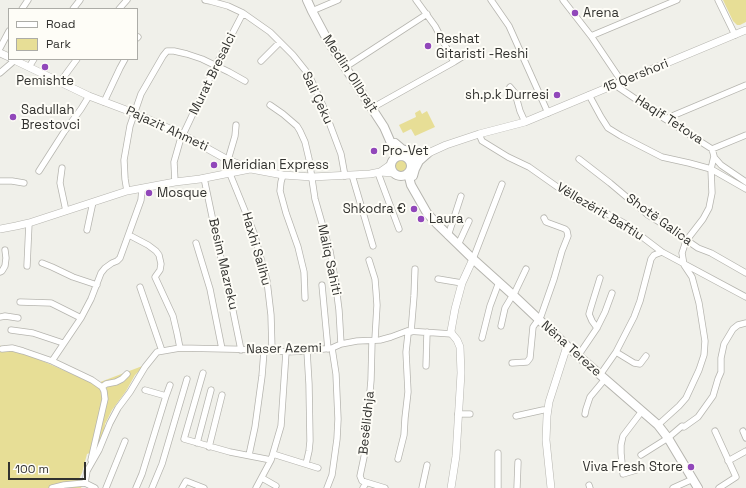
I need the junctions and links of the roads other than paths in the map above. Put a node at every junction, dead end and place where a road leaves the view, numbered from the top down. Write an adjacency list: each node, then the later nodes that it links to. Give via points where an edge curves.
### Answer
1 (80, 0): 11 (street)
2 (127, 0): 12 (street)
3 (205, 0): 13 (street, Sali Çeku, via 228,6)
4 (338, 0): 10 (street)
5 (416, 0): 14 (street)
6 (491, 0): 44 (street, via 509,26)
7 (563, 0): 18 (street)
8 (677, 0): 18 (street)
9 (718, 0): 17 (street)
10 (308, 3): 31 (main road, Medlin Ollbrajt)
11 (74, 8)
12 (120, 8)
13 (243, 14): 19 (street, Sali Çeku); 29 (street, Murat Bresalci)
14 (427, 14): 28 (street); 31 (street)
15 (746, 30): 17 (street, 15 Qershori)
16 (8, 33): 20 (street)
17 (735, 35): 35 (street, 15 Qershori)
18 (591, 36): 35 (street)
19 (280, 42): 27 (street); 66 (street, Sali Çeku, via 309,75)
20 (0, 48)
21 (467, 54): 28 (street)
22 (11, 60): 32 (street)
23 (14, 60): 30 (street, Pajazit Ahmeti)
24 (33, 60): 30 (street)
25 (76, 60): 34 (street)
26 (125, 60): 41 (street)
27 (261, 61)
28 (454, 62): 43 (street)
29 (216, 65): 33 (street); 45 (street, via 187,54 167,51 141,94); 50 (street, Murat Bresalci)
30 (29, 67): 34 (street, Pajazit Ahmeti)
31 (344, 68): 43 (main road, Medlin Ollbrajt)
32 (0, 73)
33 (245, 81)
34 (60, 82): 40 (street, Pajazit Ahmeti)
35 (622, 82): 36 (street, 15 Qershori)
36 (615, 85): 39 (street, 15 Qershori); 46 (street, Haqif Tetova)
37 (746, 85): 46 (street)
38 (510, 87): 47 (street)
39 (589, 95): 44 (street, 15 Qershori); 61 (street, via 608,128 621,136 662,157)
40 (89, 96): 41 (street, Pajazit Ahmeti); 62 (street)
41 (104, 102): 45 (street, Pajazit Ahmeti)
42 (270, 104): 67 (street, Maliq Sahiti, via 300,130)
43 (372, 108): 52 (main road, Medlin Ollbrajt)
44 (548, 112): 47 (street, 15 Qershori)
45 (134, 113): 50 (street, Pajazit Ahmeti); 77 (street, via 124,160)
46 (665, 119): 53 (street, Haqif Tetova)
47 (525, 122): 49 (street, 15 Qershori)
48 (236, 125): 57 (street)
49 (479, 134): 54 (street, 15 Qershori); 94 (street, Vëllezërit Baftiu, via 482,141 529,167 585,205 624,223)
50 (183, 135): 57 (street, Pajazit Ahmeti); 70 (street, Murat Bresalci, via 174,162)
51 (746, 135): 53 (street, Haqif Tetova)
52 (390, 141): 54 (main road, via 402,149); 58 (main road, Medlin Ollbrajt)
53 (712, 149): 55 (street)
54 (426, 154): 58 (street, 15 Qershori); 74 (main road, via 415,169)
55 (714, 157): 61 (street); 71 (street)
56 (579, 159): 89 (street, Shotë Galica, via 648,215)
57 (228, 160): 60 (street, Pajazit Ahmeti)
58 (401, 166): 63 (street); 74 (main road, Nëna Tereze)
59 (62, 168): 80 (street, via 60,183)
60 (251, 169): 64 (street); 65 (street, Pajazit Ahmeti)
61 (711, 170): 76 (street); 89 (street, via 712,193 709,208)
62 (39, 171)
63 (379, 173): 66 (street, Pajazit Ahmeti); 85 (street)
64 (230, 174): 68 (street); 137 (street, Haxhi Salihu, via 254,234 267,281)
65 (283, 175): 67 (street, Pajazit Ahmeti); 114 (street, via 280,191 304,272)
66 (348, 175): 67 (street, Pajazit Ahmeti); 92 (street, Sali Çeku)
67 (312, 177): 130 (street, Maliq Sahiti, via 335,279)
68 (204, 178): 70 (street); 136 (street, Besim Mazreku)
69 (0, 181): 72 (street)
70 (175, 182): 75 (street)
71 (746, 182)
72 (24, 183)
73 (502, 184): 95 (street)
74 (412, 186): 88 (main road, Nëna Tereze, via 427,213)
75 (142, 188): 77 (street); 87 (street, via 141,200)
76 (746, 189)
77 (127, 191): 79 (street)
78 (461, 196): 88 (street)
79 (93, 202): 80 (street); 86 (street)
80 (66, 211): 83 (street)
81 (544, 218): 119 (street, via 546,222 565,229 568,236)
82 (469, 221): 91 (street)
83 (29, 223): 84 (street); 99 (street)
84 (0, 229)
85 (399, 229)
86 (87, 230)
87 (129, 235): 108 (street, via 120,258 105,268); 132 (street, via 148,245 159,255 160,270 155,277 173,316)
88 (448, 236): 91 (main road, Nëna Tereze)
89 (686, 241): 98 (street, via 682,253); 103 (street, Shotë Galica)
90 (196, 243): 135 (street, via 210,289)
91 (458, 245): 95 (main road, Nëna Tereze)
92 (373, 246)
93 (5, 250): 102 (street, via 5,266)
94 (662, 252): 98 (street, Vëllezërit Baftiu); 142 (street, via 651,259 634,317)
95 (473, 259): 106 (main road, Nëna Tereze); 107 (street)
96 (369, 260): 128 (street, Besëlidhja, via 375,279 377,305)
97 (42, 263): 108 (street)
98 (684, 265): 113 (street, Vëllezërit Baftiu); 164 (street, via 692,277 699,304 705,341 704,355 686,398)
99 (27, 266)
100 (415, 269): 124 (street)
101 (526, 269): 112 (street)
102 (0, 272)
103 (746, 272)
104 (600, 278): 122 (street, via 589,314)
105 (438, 279): 107 (street)
106 (499, 282): 112 (main road, Nëna Tereze); 127 (street)
107 (462, 283): 126 (street)
108 (97, 285): 118 (street)
109 (322, 285): 133 (street)
110 (140, 287): 138 (street)
111 (612, 293): 122 (street)
112 (513, 295): 119 (main road, Nëna Tereze); 121 (street, via 505,308)
113 (746, 297)
114 (305, 298)
115 (20, 302): 118 (street, via 51,303)
116 (0, 317): 117 (street)
117 (18, 318)
118 (81, 318): 129 (street)
119 (538, 320): 131 (main road, Nëna Tereze); 146 (street, Nëna Tereze, via 533,327 530,358 527,362)
120 (746, 323): 167 (street, via 732,329 724,344 721,372 713,396 698,417)
121 (501, 326)
122 (597, 328): 143 (street)
123 (11, 330): 129 (street, via 34,333)
124 (409, 332): 125 (street, Naser Azemi); 128 (street, Naser Azemi); 177 (street, via 406,352 408,392 404,435)
125 (427, 332): 126 (street, Naser Azemi); 147 (street)
126 (452, 334): 160 (street, via 460,347)
127 (482, 338)
128 (374, 340): 130 (street, Naser Azemi); 188 (street, Besëlidhja, via 364,457 360,476)
129 (63, 343): 145 (street)
130 (340, 344): 133 (street, Naser Azemi)
131 (567, 346): 143 (main road, Nëna Tereze); 158 (street)
132 (180, 348): 135 (street, Naser Azemi); 138 (street, Naser Azemi)
133 (330, 348): 140 (street, Naser Azemi); 198 (street, via 334,353 338,419 332,475)
134 (2, 349): 145 (street, via 12,348)
135 (222, 349): 136 (street, Naser Azemi)
136 (241, 350): 139 (street, Naser Azemi)
137 (272, 350): 139 (street, Naser Azemi); 141 (street, Naser Azemi)
138 (162, 351): 179 (street, via 158,352 145,367 118,408)
139 (264, 351): 174 (street, via 255,428)
140 (307, 351): 141 (street, Naser Azemi); 181 (street, via 310,442)
141 (286, 352): 176 (street, via 281,426)
142 (616, 352): 144 (street, via 640,364); 150 (street)
143 (578, 356): 150 (main road, Nëna Tereze)
144 (646, 356)
145 (52, 361): 153 (street)
146 (512, 363)
147 (426, 366)
148 (203, 373): 170 (street, via 184,439)
149 (126, 374): 153 (street, via 122,380)
150 (602, 377): 159 (main road, Nëna Tereze); 162 (street, Nëna Tereze, via 590,397)
151 (187, 379): 194 (street, via 162,464)
152 (170, 385): 157 (street)
153 (102, 387): 179 (street, via 105,399)
154 (145, 390): 157 (street)
155 (211, 390): 170 (street)
156 (222, 395): 171 (street)
157 (166, 396): 193 (street)
158 (548, 410): 163 (street); 204 (street, via 546,440)
159 (642, 411): 164 (main road, Nëna Tereze); 184 (street, via 623,436 621,453 623,474)
160 (458, 414): 161 (street); 201 (street)
161 (470, 414)
162 (585, 414)
163 (516, 416)
164 (658, 425): 167 (main road, Nëna Tereze)
165 (715, 431): 178 (street)
166 (743, 431): 168 (street)
167 (668, 438): 175 (street); 186 (main road, Nëna Tereze)
168 (746, 438)
169 (125, 441): 192 (street)
170 (197, 443): 171 (street)
171 (210, 447): 174 (street)
172 (746, 451): 178 (street)
173 (498, 453): 202 (street)
174 (249, 455): 176 (street)
175 (641, 455)
176 (272, 457): 181 (street); 185 (street)
177 (398, 459)
178 (728, 461): 207 (street, via 736,478)
179 (92, 462): 187 (street)
180 (518, 462): 203 (street)
181 (306, 464): 183 (street)
182 (427, 465): 200 (street)
183 (318, 468)
184 (643, 468)
185 (262, 478): 189 (street); 197 (street)
186 (693, 479): 205 (street); 206 (main road, Nëna Tereze)
187 (85, 483): 190 (street); 191 (street)
188 (364, 485): 199 (street, Besëlidhja)
189 (276, 486)
190 (91, 487)
191 (52, 488)
192 (106, 488)
193 (136, 488)
194 (152, 488)
195 (182, 488): 196 (street, via 186,481)
196 (204, 488)
197 (256, 488)
198 (327, 488)
199 (385, 488)
200 (422, 488)
201 (451, 488)
202 (498, 488)
203 (517, 488)
204 (551, 488)
205 (673, 488)
206 (698, 488)
207 (719, 488)

